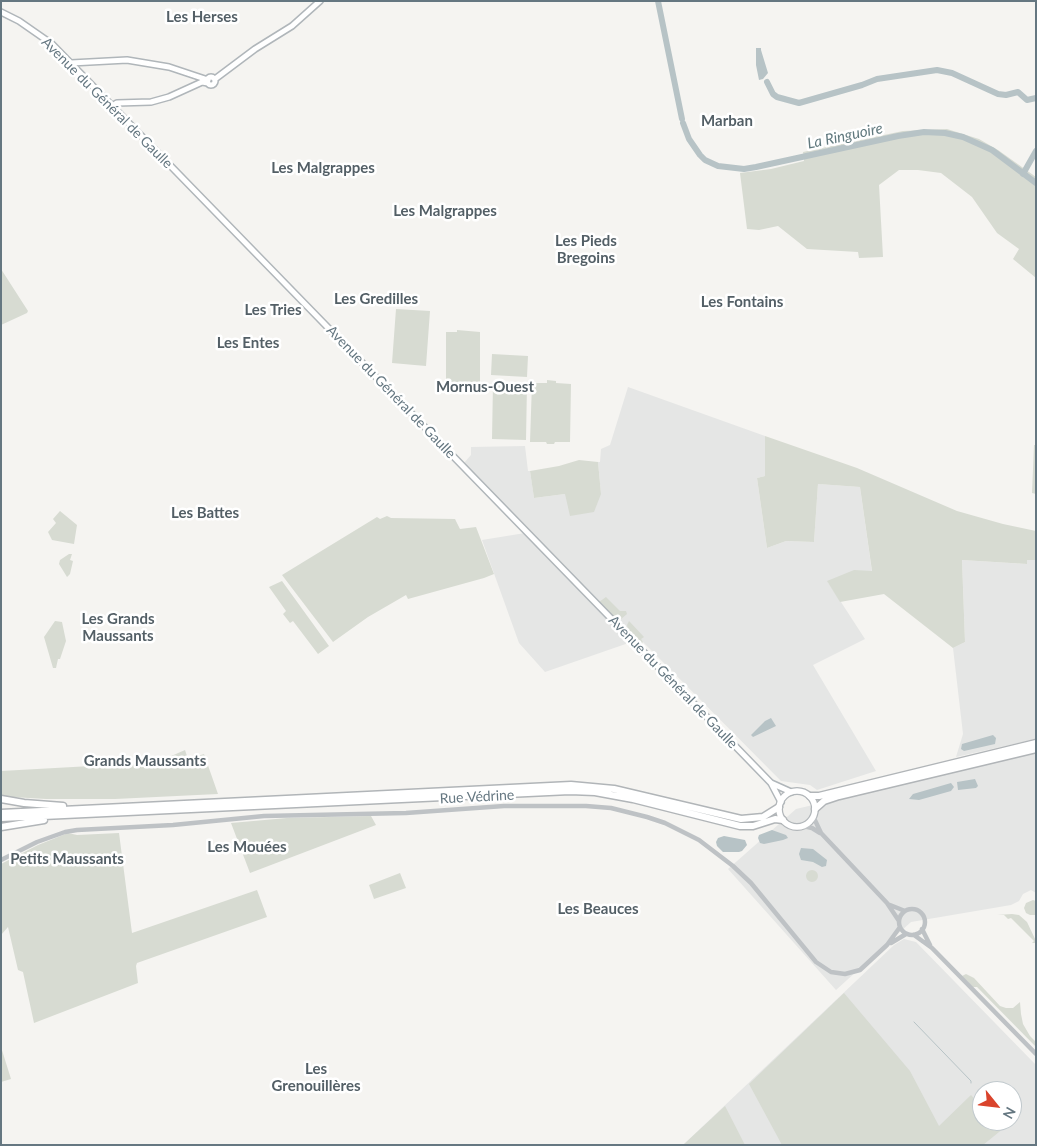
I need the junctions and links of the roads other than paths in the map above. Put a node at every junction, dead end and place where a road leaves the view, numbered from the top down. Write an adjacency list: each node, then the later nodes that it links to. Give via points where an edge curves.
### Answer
1 (320, 1): 4 (main road, via 292,26 214,79 213,84)
2 (1, 12): 3 (main road, Avenue du Général de Gaulle, via 44,38)
3 (71, 63): 4 (main road, via 127,60 181,70); 5 (main road, Avenue du Général de Gaulle)
4 (208, 81): 5 (main road, via 151,102)
5 (112, 106): 8 (main road, Avenue du Général de Gaulle)
6 (1036, 743): 10 (highway)
7 (1036, 749): 14 (highway, via 839,796 824,801)
8 (771, 783): 9 (main road, Avenue du Général de Gaulle); 12 (main road, Avenue du Général de Gaulle)
9 (792, 792): 10 (main road); 12 (main road)
10 (810, 796): 14 (main road)
11 (1, 799): 13 (highway, via 42,805)
12 (780, 804): 13 (highway, via 763,816 741,819 614,789 571,785); 19 (main road)
13 (119, 806): 15 (highway)
14 (815, 809): 17 (main road)
15 (1, 812)
16 (80, 814): 18 (highway); 19 (highway, via 570,791 627,798 740,826); 21 (highway)
17 (813, 816): 20 (main road); 22 (street)
18 (1, 818)
19 (783, 820): 20 (main road, via 794,827)
20 (803, 826): 22 (street)
21 (1, 827)
22 (821, 833): 24 (street)
23 (1, 860): 31 (street, Rue Védrine, via 37,842 77,830 264,816 406,813 504,806 611,808 665,823 716,852 751,883 816,962 831,972 855,972)
24 (887, 903): 25 (street); 26 (street)
25 (905, 911): 26 (street); 28 (street, via 918,911 924,920)
26 (899, 920): 27 (street)
27 (900, 928): 29 (street); 31 (street, Rue Védrine)
28 (922, 929): 30 (street); 32 (street)
29 (906, 934): 30 (street); 31 (street, Rue Védrine)
30 (914, 935): 32 (street)
31 (887, 945)
32 (932, 948): 33 (street)
33 (1036, 1054)

